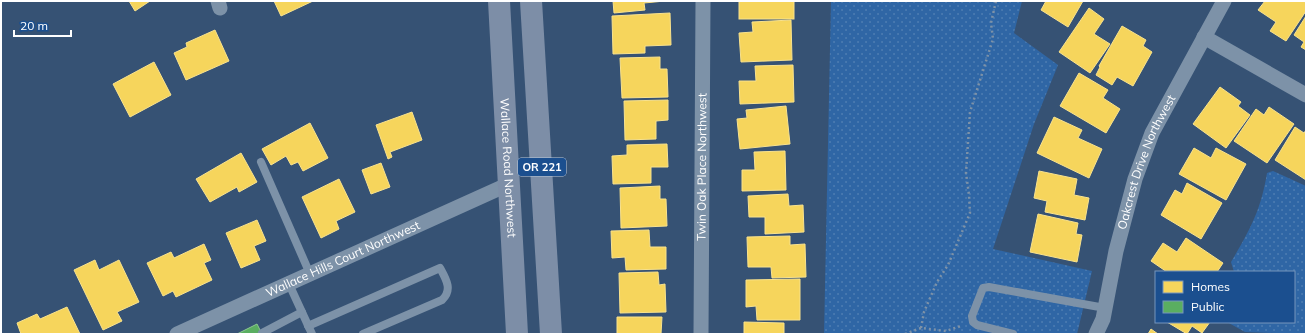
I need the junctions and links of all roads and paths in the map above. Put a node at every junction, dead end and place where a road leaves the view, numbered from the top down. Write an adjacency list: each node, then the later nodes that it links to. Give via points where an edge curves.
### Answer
1 (498, 1): 9 (main road, Wallace Road Northwest / OR 221)
2 (532, 1): 22 (main road, OR 221)
3 (703, 1): 23 (street, Twin Oak Place Northwest)
4 (996, 1): 16 (path, via 991,23 993,39 970,112 966,173 970,213 924,312)
5 (1224, 1): 6 (street, Oakcrest Drive Northwest)
6 (1204, 37): 7 (street); 12 (street, Oakcrest Drive Northwest, via 1152,133 1135,179 1116,251)
7 (1306, 95)
8 (261, 162): 10 (lane)
9 (509, 184): 10 (street, Wallace Hills Court Northwest); 21 (main road, Wallace Road Northwest / OR 221)
10 (310, 274): 11 (street, Wallace Hills Court Northwest)
11 (289, 284): 13 (lane); 18 (street, Wallace Hills Court Northwest)
12 (1105, 308): 14 (lane, via 989,287 983,288 981,292 972,316); 26 (street, Oakcrest Drive Northwest)
13 (302, 312): 15 (lane); 17 (lane)
14 (973, 322): 16 (path, via 946,331); 25 (lane)
15 (308, 326): 19 (lane); 20 (lane, via 440,268 448,283 446,296 442,300)
16 (921, 328): 24 (path)
17 (262, 333)
18 (177, 334)
19 (312, 334)
20 (363, 334)
21 (517, 334)
22 (551, 334)
23 (701, 334)
24 (905, 334)
25 (1013, 334)
26 (1096, 334)

